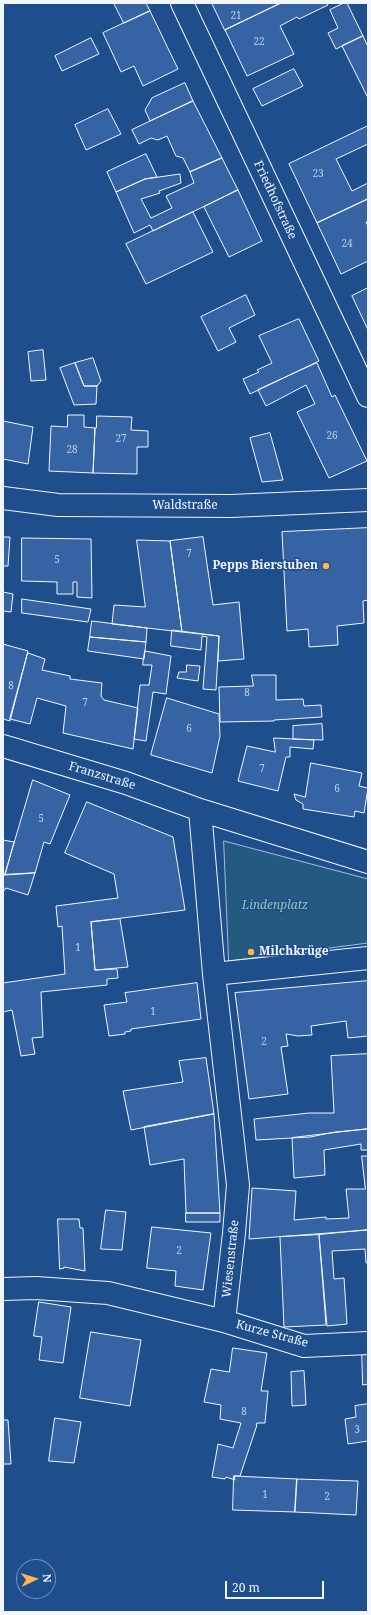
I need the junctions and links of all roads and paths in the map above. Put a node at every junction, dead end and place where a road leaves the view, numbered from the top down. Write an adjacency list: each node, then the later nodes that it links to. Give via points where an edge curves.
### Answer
1 (182, 3): 2 (street, Friedhofstraße)
2 (368, 396)
3 (3, 498): 4 (street, Waldstraße, via 58,505 223,506)
4 (368, 500)
5 (3, 746): 6 (street, Franzstraße, via 126,783)
6 (200, 810): 7 (street); 9 (street)
7 (368, 862)
8 (368, 958): 9 (street)
9 (214, 974): 11 (street, Wiesenstraße, via 238,1185)
10 (3, 1289): 11 (street, via 36,1288 108,1293)
11 (224, 1321): 12 (street, Kurze Straße, via 304,1346)
12 (368, 1344)

